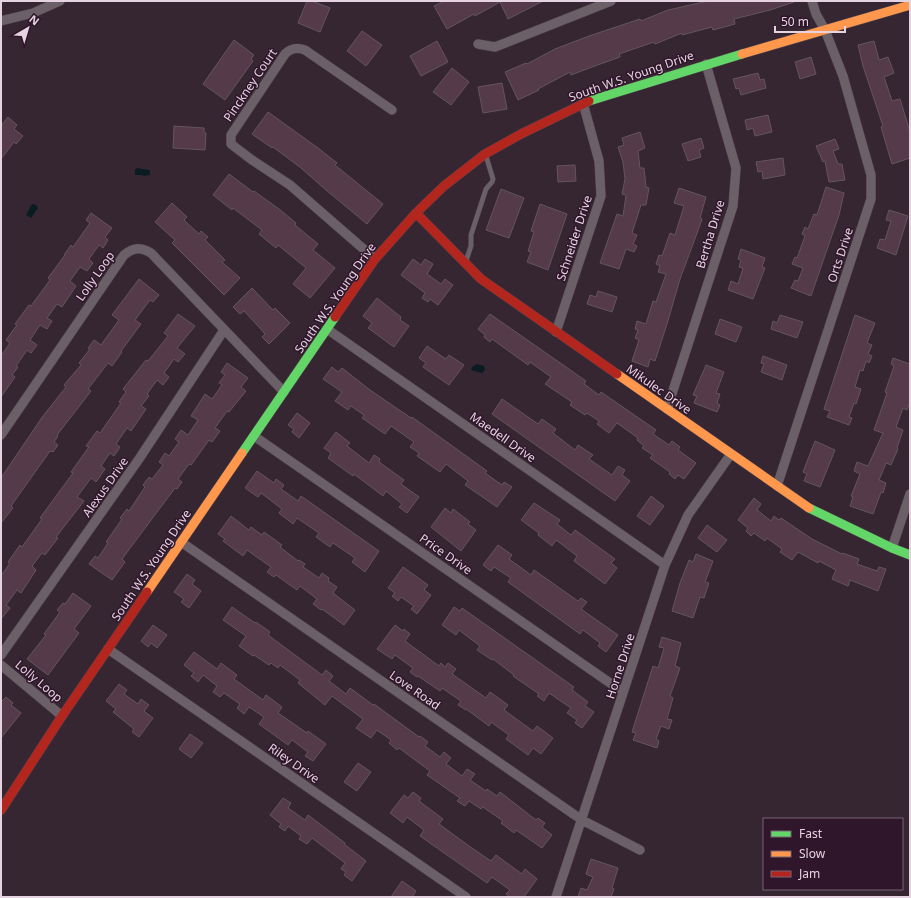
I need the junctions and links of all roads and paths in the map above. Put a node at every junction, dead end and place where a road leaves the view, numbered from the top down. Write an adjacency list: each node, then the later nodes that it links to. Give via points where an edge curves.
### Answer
1 (60, 1): 5 (street, via 32,13)
2 (611, 1): 7 (street, via 495,47)
3 (812, 1): 6 (street, Orts Drive)
4 (910, 5): 6 (main road, South W.S. Young Drive)
5 (1, 21)
6 (825, 30): 8 (main road, South W.S. Young Drive); 23 (street, Orts Drive, via 843,76 871,174 871,199)
7 (478, 44)
8 (706, 64): 9 (main road, South W.S. Young Drive); 19 (street, Bertha Drive, via 736,168 733,206)
9 (583, 103): 11 (main road, South W.S. Young Drive); 17 (street, Schneider Drive, via 599,161 601,196)
10 (392, 110): 13 (street, Pinckney Court, via 305,50 295,48 285,54 231,135 231,144 290,185)
11 (485, 154): 12 (main road, South W.S. Young Drive, via 444,186); 14 (lane, via 493,179 486,189)
12 (416, 213): 13 (main road, South W.S. Young Drive); 14 (main road, Mikulec Drive)
13 (374, 259): 16 (main road, South W.S. Young Drive)
14 (465, 263): 17 (main road, Mikulec Drive, via 481,279)
15 (224, 330): 18 (street, Lolly Loop); 20 (street, Lolly Loop, via 151,253 144,249 130,250 124,255); 30 (street, Alexus Drive, via 139,459)
16 (327, 330): 18 (main road, South W.S. Young Drive); 28 (street, Maedell Drive)
17 (556, 332): 19 (main road, Mikulec Drive)
18 (284, 392): 21 (main road, South W.S. Young Drive)
19 (666, 409): 22 (main road, Mikulec Drive)
20 (1, 435)
21 (254, 436): 25 (main road, South W.S. Young Drive); 32 (street, Price Drive)
22 (731, 454): 23 (main road, Mikulec Drive); 28 (street, Horne Drive, via 688,515)
23 (777, 486): 26 (main road, Mikulec Drive, via 812,510)
24 (910, 494): 26 (street)
25 (181, 542): 29 (main road, South W.S. Young Drive); 35 (street, Love Road)
26 (892, 548): 27 (main road, Mikulec Drive)
27 (910, 555)
28 (665, 565): 32 (street, Horne Drive)
29 (108, 648): 33 (main road, South W.S. Young Drive); 37 (street, Riley Drive)
30 (1, 655)
31 (1, 665): 33 (street, Lolly Loop)
32 (623, 692): 35 (street, Horne Drive)
33 (62, 716): 34 (main road, South W.S. Young Drive)
34 (1, 810)
35 (582, 820): 36 (street, Love Road); 38 (street, Horne Drive)
36 (640, 850)
37 (466, 897)
38 (556, 897)

